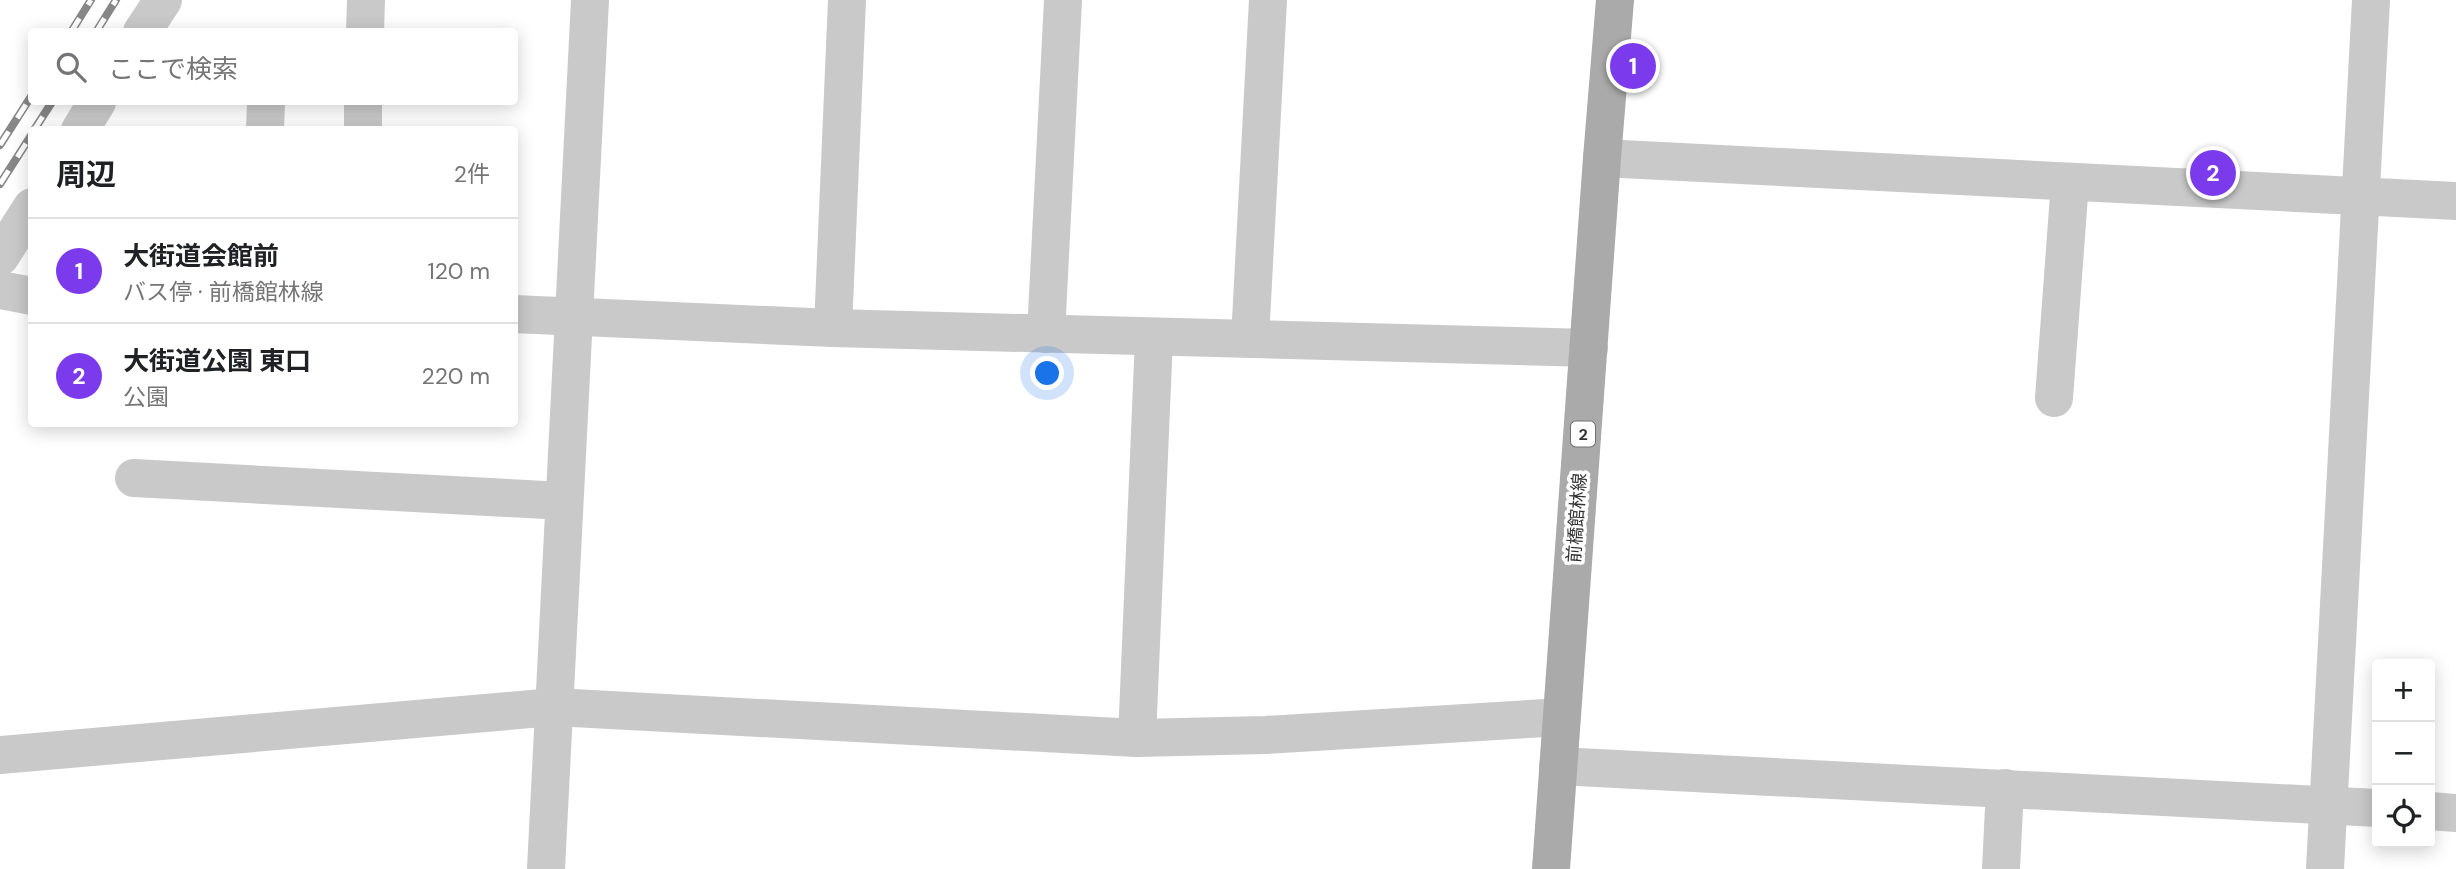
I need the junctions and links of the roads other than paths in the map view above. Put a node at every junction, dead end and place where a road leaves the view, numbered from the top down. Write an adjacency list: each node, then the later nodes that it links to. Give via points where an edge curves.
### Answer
1 (163, 0): 9 (street)
2 (366, 0): 10 (street)
3 (590, 0): 26 (street)
4 (847, 0): 27 (street)
5 (1063, 0): 28 (street)
6 (1268, 0): 30 (street)
7 (1615, 0): 17 (main road, 前橋館林線 / 2)
8 (2371, 0): 19 (street)
9 (145, 28)
10 (365, 28)
11 (95, 105): 14 (street)
12 (266, 105): 15 (street)
13 (363, 105): 16 (street)
14 (82, 126)
15 (265, 126)
16 (363, 126)
17 (1602, 158): 18 (street); 31 (main road, 前橋館林線 / 2)
18 (2070, 181): 19 (street); 32 (street)
19 (2361, 196): 20 (street); 41 (street)
20 (2456, 201)
21 (28, 213): 22 (street)
22 (0, 257)
23 (0, 290): 24 (street)
24 (28, 295)
25 (518, 314): 26 (street)
26 (574, 316): 27 (street); 34 (street)
27 (833, 328): 28 (street)
28 (1046, 334): 29 (street)
29 (1154, 338): 30 (street); 37 (street)
30 (1250, 339): 31 (street)
31 (1589, 348): 36 (main road, 前橋館林線 / 2)
32 (2054, 398)
33 (134, 478): 34 (street)
34 (564, 501): 35 (street)
35 (554, 707): 37 (street); 38 (street); 45 (street)
36 (1562, 718): 37 (street); 39 (main road, 前橋館林線 / 2)
37 (1137, 738)
38 (0, 755)
39 (1558, 766): 40 (street); 46 (main road, 前橋館林線 / 2)
40 (2005, 788): 41 (street); 47 (street)
41 (2329, 805): 42 (street); 48 (street)
42 (2372, 808)
43 (2435, 811): 44 (street)
44 (2456, 813)
45 (546, 869)
46 (1551, 869)
47 (2001, 869)
48 (2325, 869)

